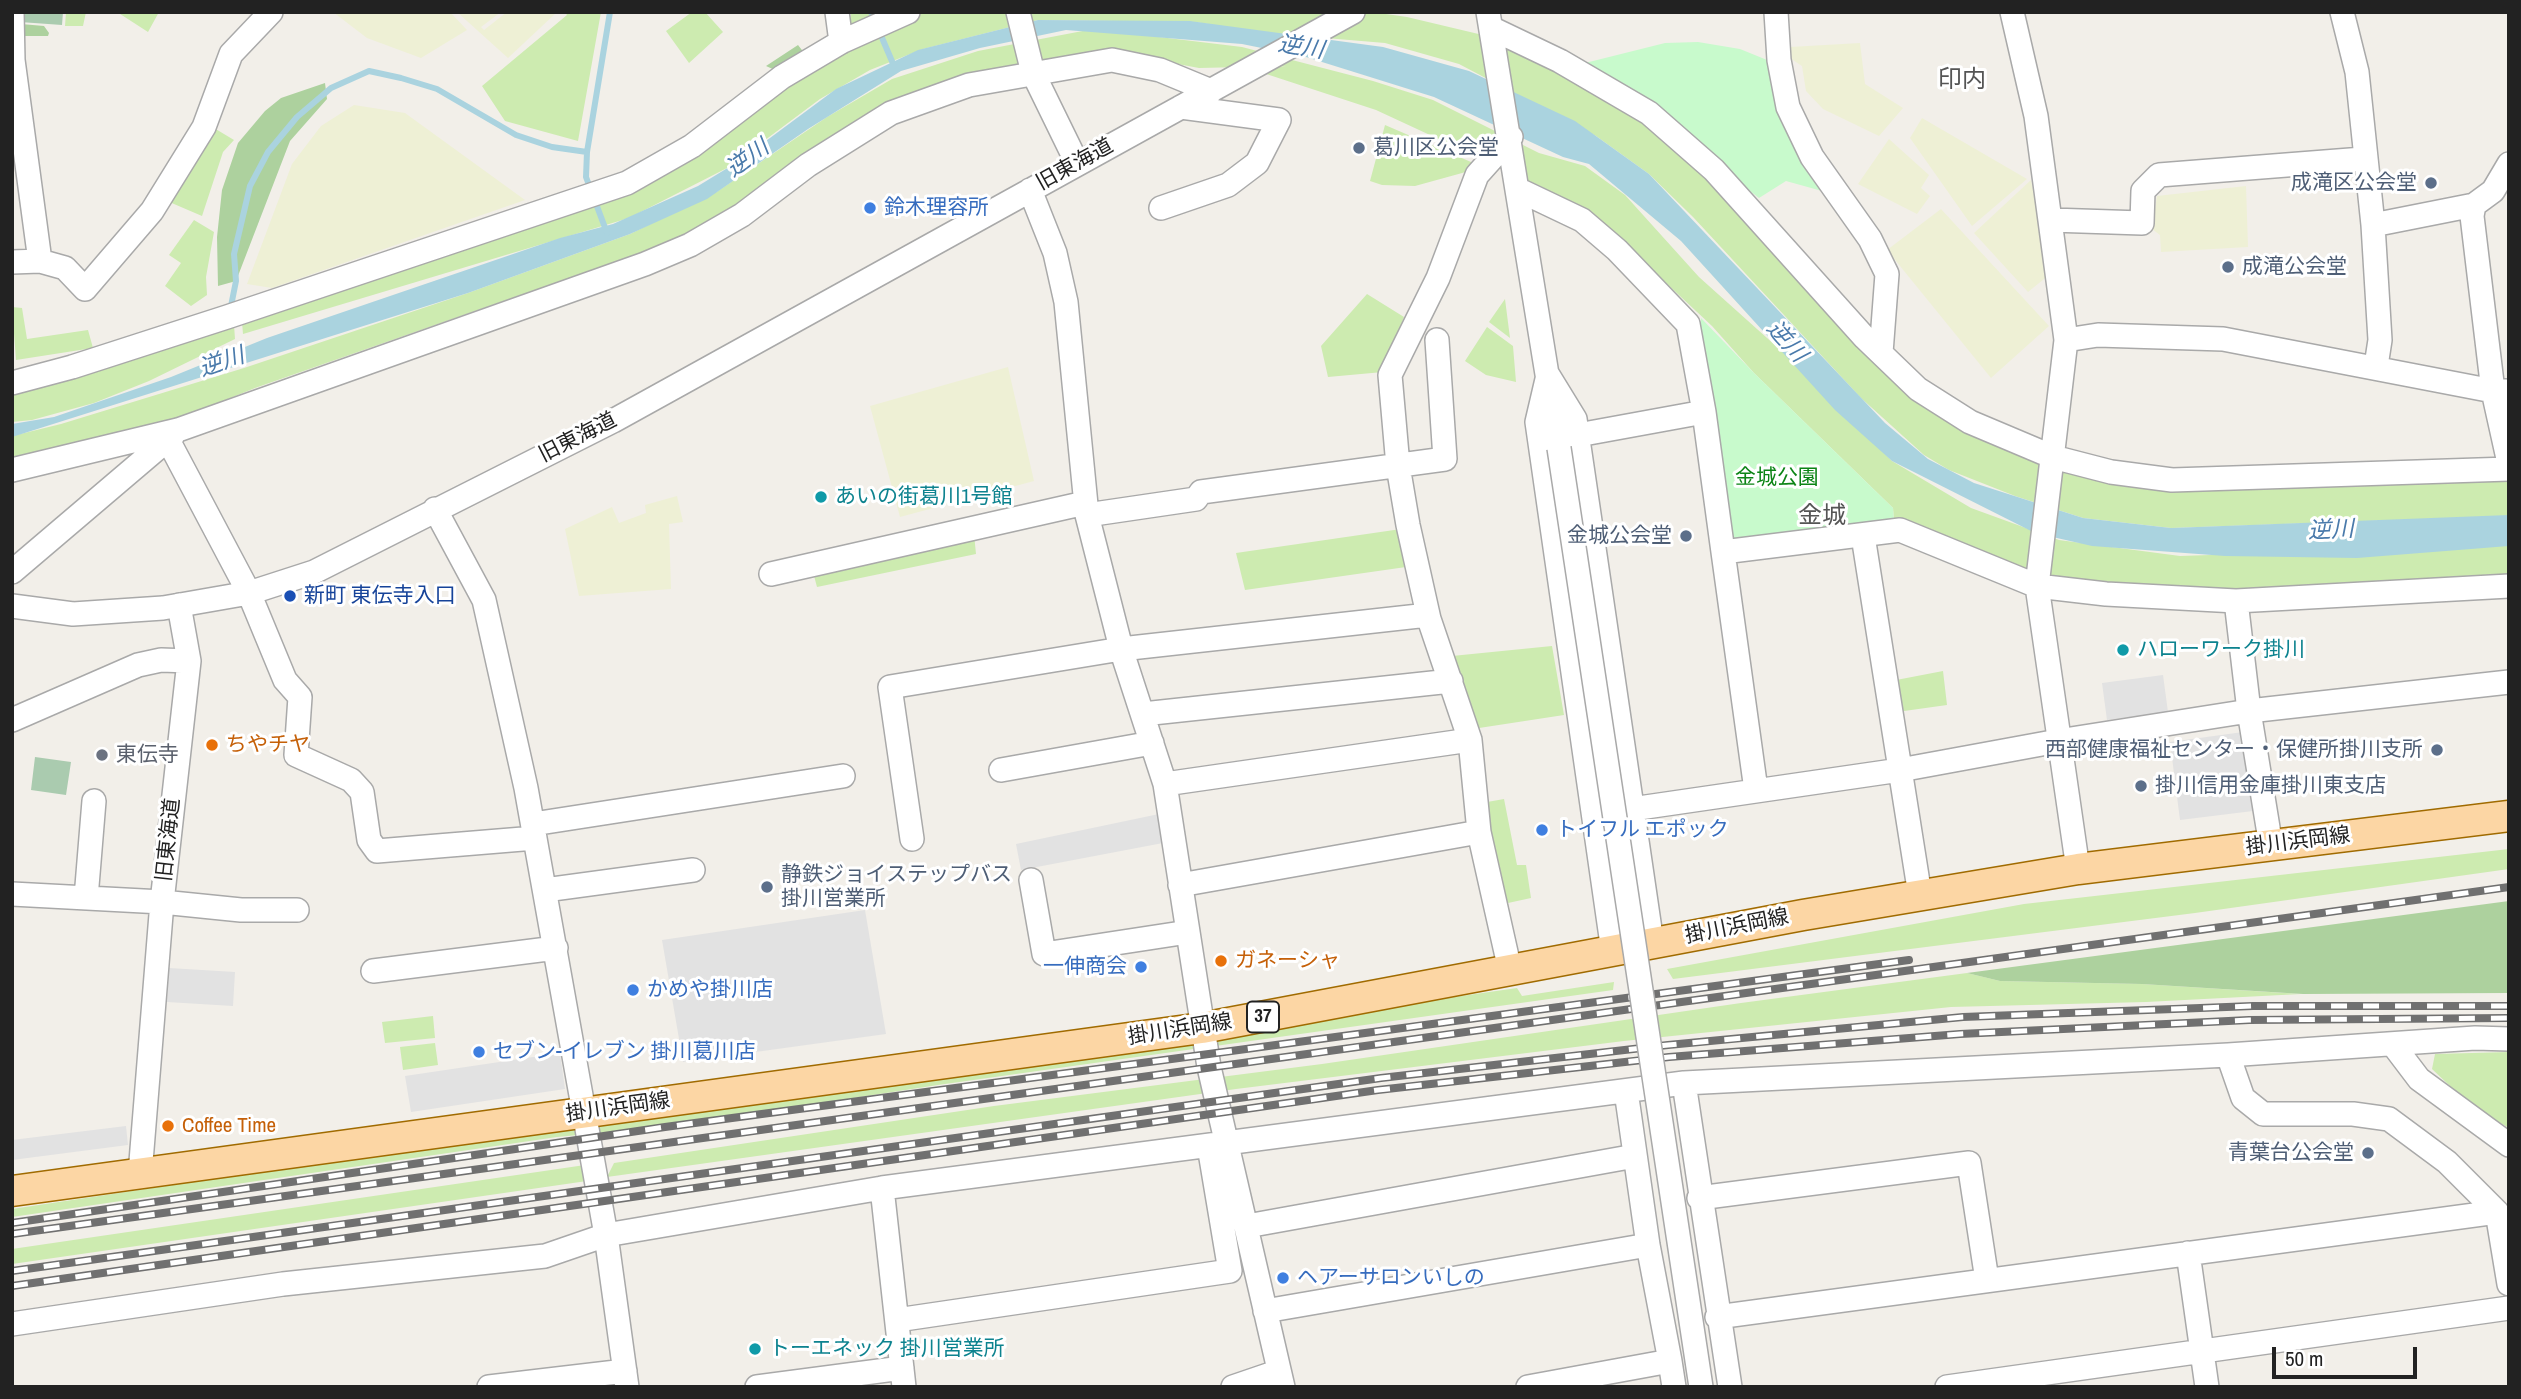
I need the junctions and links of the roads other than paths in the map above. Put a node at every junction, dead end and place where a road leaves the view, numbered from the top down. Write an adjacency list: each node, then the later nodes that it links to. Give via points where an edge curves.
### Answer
1 (12, 12): 26 (street, via 13,60)
2 (271, 12): 26 (street, via 232,54 204,127 152,211 85,289 65,268)
3 (837, 12): 11 (street)
4 (1018, 12): 12 (street)
5 (1353, 12): 13 (street, 旧東海道)
6 (1776, 12): 30 (street, via 1788,107 1812,157 1870,239 1886,274)
7 (2012, 12): 24 (street, via 2036,116)
8 (2342, 12): 16 (street, via 2357,72)
9 (897, 17): 11 (street)
10 (1490, 20): 15 (street); 30 (street, via 1649,113 1714,170)
11 (841, 42): 33 (street, via 782,77 656,169 608,189 240,313)
12 (1032, 67): 13 (street, via 1112,60 1160,70); 17 (street); 36 (street, via 891,113 690,245)
13 (1211, 91): 14 (street, 旧東海道)
14 (1181, 107): 17 (street, 旧東海道); 23 (street, via 1279,120 1257,163 1228,185)
15 (1511, 137): 20 (street); 40 (street, via 1476,175 1438,278 1392,366)
16 (2363, 159): 24 (street, via 2159,176 2143,191 2142,223); 25 (street)
17 (1077, 163): 19 (street, 旧東海道)
18 (2509, 164): 21 (street)
19 (1030, 190): 43 (street, 旧東海道, via 613,421); 44 (street, via 1055,253 1066,302)
20 (1519, 190): 32 (street); 35 (street, via 1582,220 1688,324)
21 (2501, 190): 22 (street)
22 (2474, 205): 25 (street); 34 (street, via 2472,216)
23 (1161, 208)
24 (2051, 220): 29 (street)
25 (2373, 225): 31 (street, via 2380,341)
26 (40, 261): 27 (street)
27 (12, 262)
28 (1437, 340): 40 (street, via 1445,459)
29 (2066, 340): 31 (street, via 2098,335 2223,339); 38 (street)
30 (1881, 353): 38 (street, via 1918,389 1970,422)
31 (2376, 366): 34 (street)
32 (1548, 375): 37 (street); 91 (street, via 1537,422)
33 (12, 383)
34 (2501, 391): 39 (street)
35 (1704, 412): 37 (street); 46 (street)
36 (173, 435): 41 (street); 47 (street); 51 (street)
37 (1568, 442): 72 (street); 130 (street, bridge)
38 (2053, 457): 42 (street, via 2111,472 2172,480); 49 (street)
39 (2509, 463)
40 (1398, 466): 44 (street, via 1201,492 1196,499); 55 (street)
41 (12, 470)
42 (2509, 470)
43 (435, 509): 51 (street, 旧東海道, via 314,572); 74 (street, via 484,600)
44 (1086, 509): 48 (street); 56 (street)
45 (1863, 536): 46 (street); 49 (street, via 1900,530); 67 (street)
46 (1723, 552): 70 (street)
47 (12, 572)
48 (771, 574)
49 (2037, 586): 52 (street); 64 (street)
50 (2509, 586): 52 (street)
51 (249, 593): 54 (street, 旧東海道); 74 (street, via 285,680 300,697 296,755 351,780 362,792 369,840 377,851)
52 (2236, 601): 60 (street)
53 (12, 606): 54 (street, via 73,614)
54 (179, 606): 57 (street, 旧東海道)
55 (1428, 615): 56 (street); 58 (street)
56 (1121, 649): 61 (street); 76 (street, via 890,687)
57 (189, 661): 62 (street, via 138,665); 86 (street, 旧東海道)
58 (1451, 681): 61 (street); 63 (street)
59 (2509, 682): 60 (street)
60 (2249, 711): 64 (street); 77 (street)
61 (1143, 714): 65 (street)
62 (12, 720)
63 (1470, 740): 69 (street); 75 (street)
64 (2058, 741): 67 (street); 78 (street)
65 (1152, 743): 66 (street); 69 (street)
66 (1001, 770)
67 (1899, 770): 70 (street); 84 (street)
68 (843, 776): 74 (street)
69 (1165, 783): 81 (street)
70 (1756, 790): 72 (street)
71 (94, 801): 85 (street)
72 (1632, 809): 89 (street)
73 (2509, 816): 77 (main road, 掛川浜岡線 / 37)
74 (534, 831): 82 (street)
75 (1479, 832): 81 (street); 92 (street)
76 (912, 839)
77 (2271, 846): 78 (main road, 掛川浜岡線 / 37)
78 (2078, 869): 84 (main road, 掛川浜岡線 / 37)
79 (693, 870): 82 (street)
80 (1031, 880): 88 (street, via 1044,954)
81 (1180, 886): 88 (street)
82 (545, 890): 90 (street)
83 (12, 894): 85 (street, 旧東海道)
84 (1920, 895): 89 (main road, 掛川浜岡線 / 37)
85 (86, 898): 86 (street, 旧東海道)
86 (162, 902): 87 (street); 104 (street)
87 (297, 910)
88 (1188, 932): 94 (street)
89 (1653, 943): 91 (main road, 掛川浜岡線 / 37)
90 (555, 948): 93 (street); 100 (street)
91 (1613, 951): 92 (main road, 掛川浜岡線 / 37)
92 (1510, 970): 94 (main road, 掛川浜岡線 / 37)
93 (373, 971)
94 (1202, 1028): 100 (main road, 掛川浜岡線 / 37); 101 (street)
95 (2509, 1039): 96 (street)
96 (2394, 1046): 97 (street); 102 (street, via 2419,1079)
97 (2228, 1055): 98 (street); 108 (street, via 2243,1098 2263,1114 2353,1114 2389,1119 2447,1162)
98 (1684, 1083): 99 (street); 107 (street)
99 (1626, 1091): 101 (street); 103 (street)
100 (584, 1112): 104 (main road, 掛川浜岡線 / 37); 110 (street)
101 (1219, 1144): 105 (street); 109 (street); 118 (street, via 1230,1271)
102 (2509, 1145)
103 (1635, 1156): 109 (street); 111 (street)
104 (140, 1174): 106 (main road, 掛川浜岡線 / 37)
105 (882, 1188): 110 (street); 118 (street)
106 (12, 1191)
107 (1699, 1198): 113 (street, via 1969,1163); 117 (street)
108 (2497, 1212): 112 (street); 114 (street)
109 (1247, 1226): 116 (street)
110 (606, 1236): 119 (street, via 545,1256 283,1284); 123 (street)
111 (1648, 1245): 116 (street); 121 (street)
112 (2188, 1253): 113 (street); 120 (street)
113 (1987, 1280): 117 (street)
114 (2509, 1284)
115 (2509, 1308): 120 (street)
116 (1265, 1311): 124 (street)
117 (1717, 1317): 131 (street)
118 (897, 1320): 122 (street)
119 (12, 1324)
120 (2202, 1350): 132 (street); 133 (street)
121 (1670, 1361): 128 (street); 129 (street)
122 (903, 1377): 126 (street)
123 (626, 1379): 125 (street)
124 (1280, 1379): 127 (street)
125 (489, 1387)
126 (757, 1387)
127 (1233, 1387)
128 (1528, 1387)
129 (1674, 1387)
130 (1701, 1387)
131 (1730, 1387)
132 (1947, 1387)
133 (2207, 1387)

